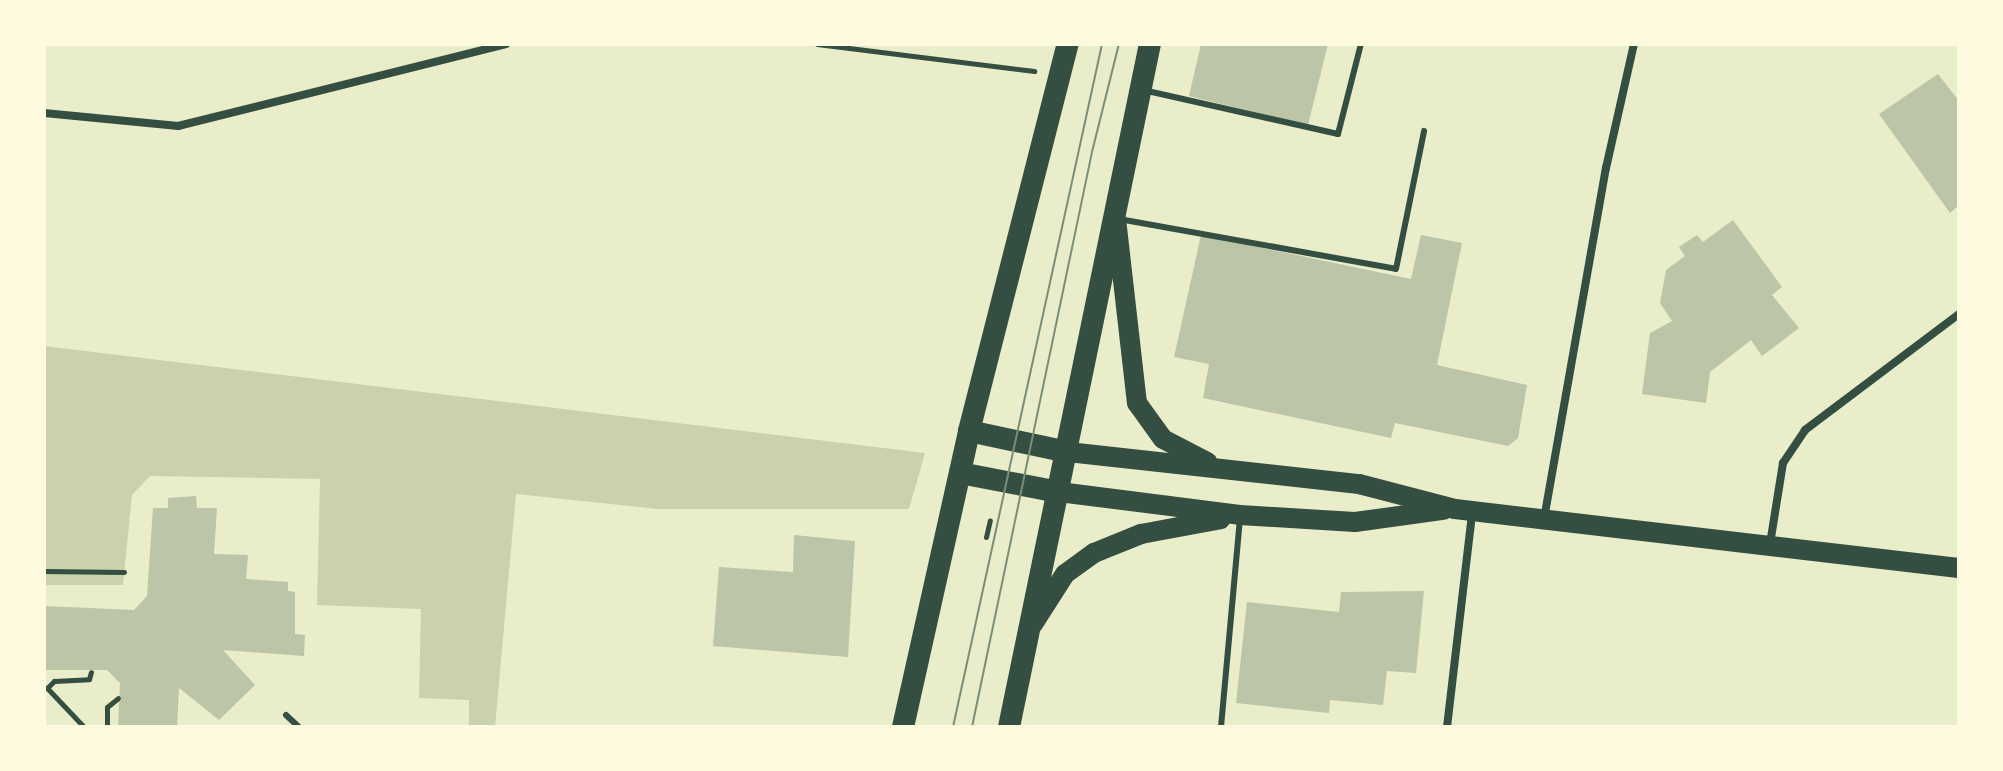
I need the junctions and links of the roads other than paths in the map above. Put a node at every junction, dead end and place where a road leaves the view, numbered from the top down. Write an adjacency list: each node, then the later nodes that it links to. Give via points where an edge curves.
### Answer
1 (506, 44): 7 (street, via 178,126)
2 (1068, 44): 11 (highway)
3 (1150, 44): 6 (highway)
4 (1361, 44): 6 (lane, via 1338,134)
5 (1634, 44): 18 (street, via 1606,168)
6 (1140, 89): 9 (highway)
7 (44, 113)
8 (1424, 131): 9 (lane, via 1396,269)
9 (1116, 218): 12 (highway); 13 (main road, via 1137,403 1163,439)
10 (1959, 314): 19 (street, via 1805,430 1783,463)
11 (969, 431): 12 (highway); 14 (highway)
12 (1068, 452): 13 (main road); 15 (highway)
13 (1218, 468): 16 (main road, via 1359,484)
14 (960, 473): 15 (highway); 24 (highway)
15 (1059, 492): 17 (main road); 21 (highway)
16 (1464, 509): 17 (main road, via 1355,522); 18 (main road); 27 (street)
17 (1240, 515): 21 (main road, via 1141,534 1094,553 1065,574); 26 (lane)
18 (1544, 519): 19 (main road)
19 (1770, 546): 20 (main road)
20 (1959, 568)
21 (1033, 624): 25 (highway)
22 (286, 715): 23 (lane)
23 (299, 727)
24 (903, 727)
25 (1009, 727)
26 (1221, 727)
27 (1447, 727)

